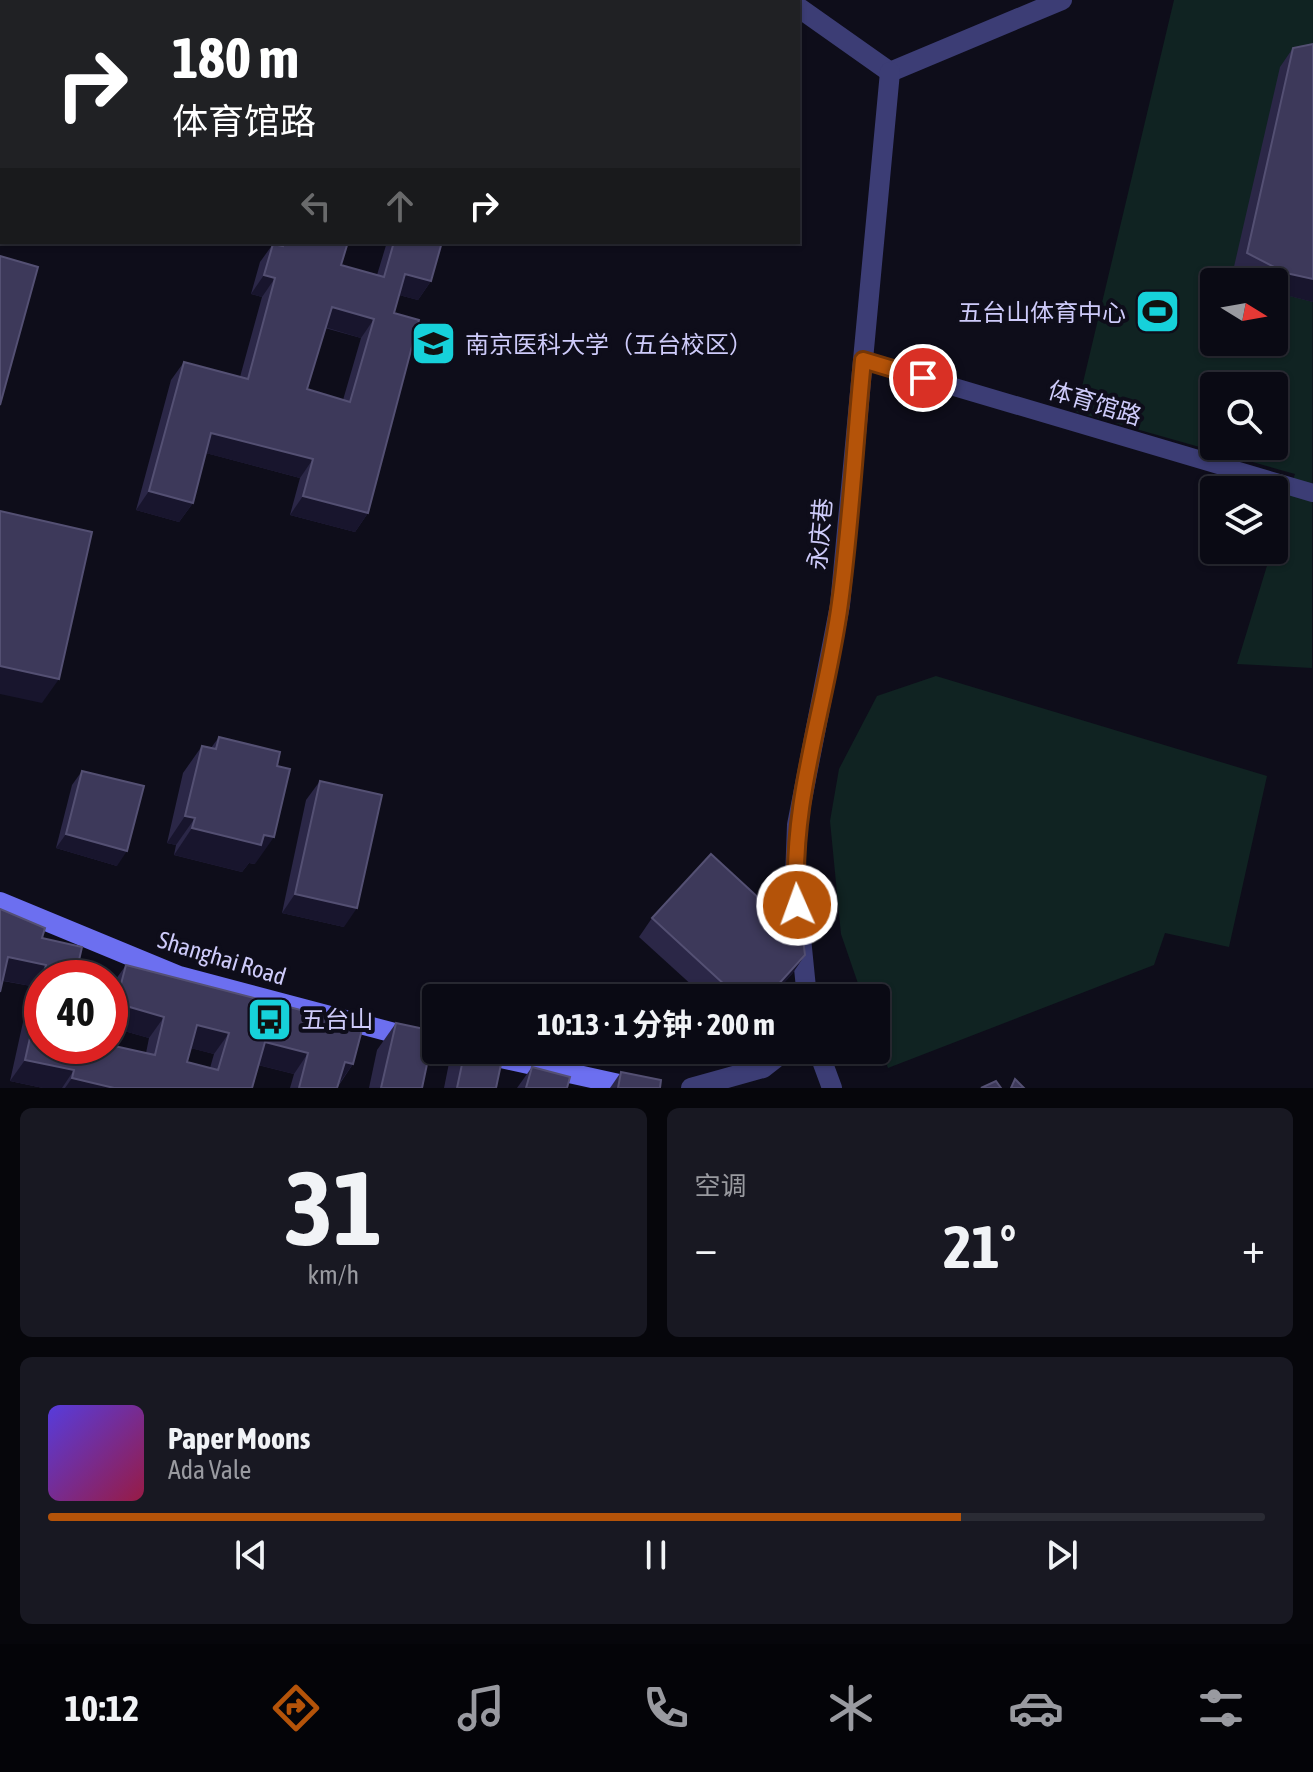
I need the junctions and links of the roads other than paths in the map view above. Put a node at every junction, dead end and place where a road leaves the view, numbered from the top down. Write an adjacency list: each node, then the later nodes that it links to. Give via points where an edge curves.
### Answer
1 (1062, 0): 3 (street)
2 (800, 8): 3 (street)
3 (890, 72): 4 (street, 永庆巷)
4 (863, 360): 5 (street, 体育馆路); 7 (street, 永庆巷, via 840,605 797,825 795,878)
5 (1313, 493)
6 (0, 902): 8 (main road, Shanghai Road, via 179,976)
7 (806, 984)
8 (422, 1040)
9 (528, 1064): 12 (main road)
10 (768, 1064): 13 (street)
11 (823, 1064): 14 (street)
12 (637, 1088)
13 (691, 1088)
14 (832, 1088)

